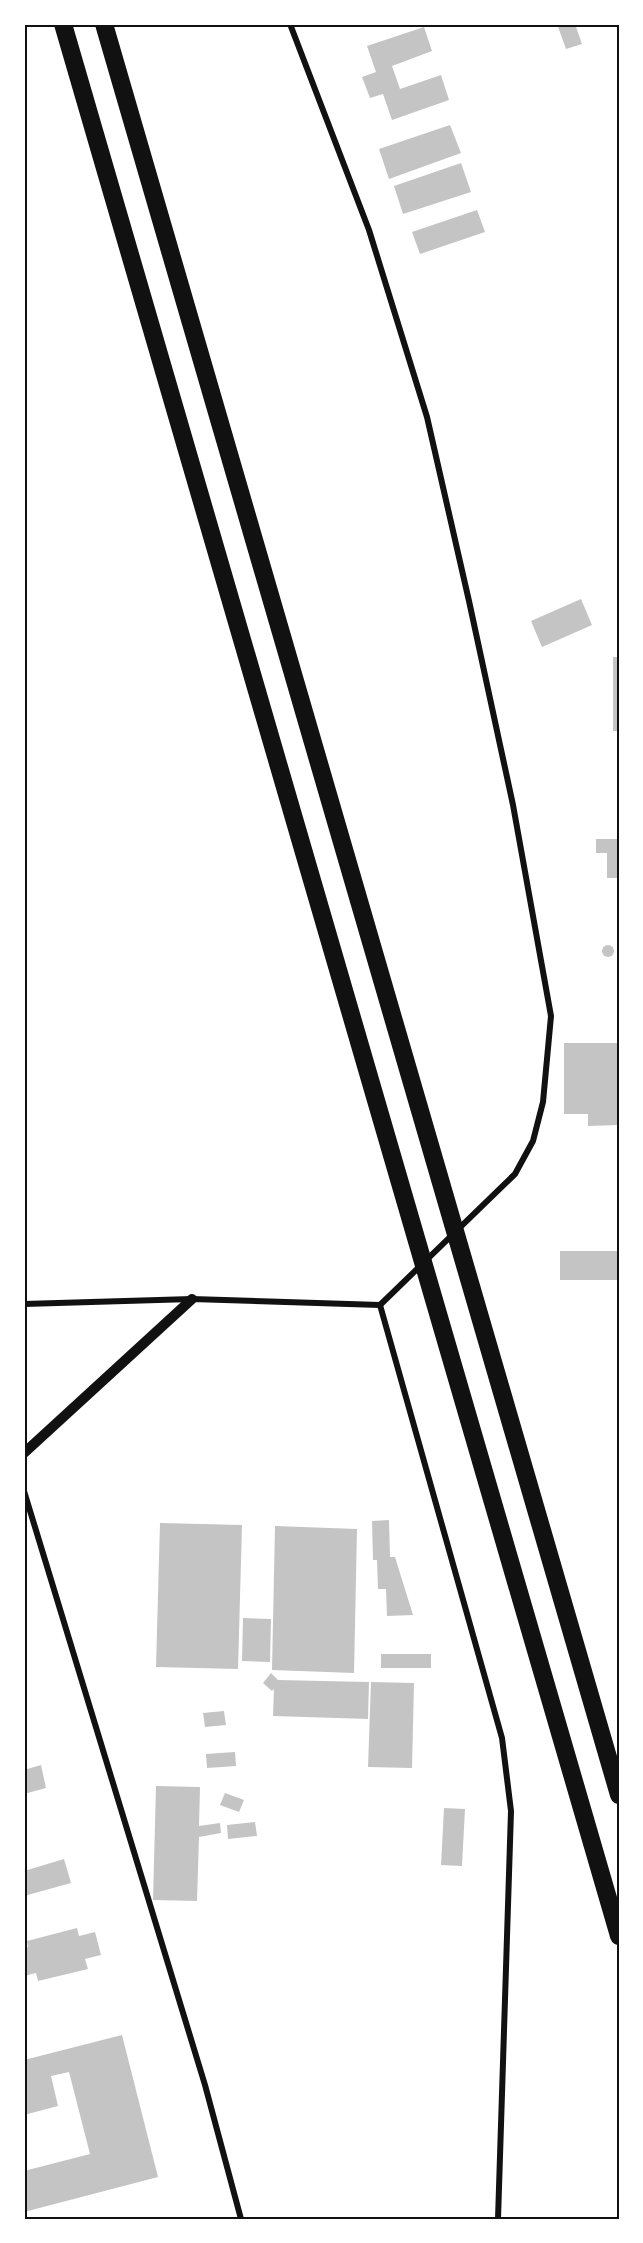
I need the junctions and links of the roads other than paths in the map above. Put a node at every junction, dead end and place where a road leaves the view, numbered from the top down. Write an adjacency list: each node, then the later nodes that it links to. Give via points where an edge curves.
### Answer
1 (63, 24): 10 (highway)
2 (104, 24): 9 (highway)
3 (290, 24): 6 (street, via 369,230 426,417 513,806 551,1016 543,1102 533,1141 515,1174)
4 (192, 1299): 5 (street); 6 (street); 7 (street)
5 (24, 1304)
6 (380, 1305): 12 (street, via 502,1738 511,1811)
7 (24, 1453)
8 (24, 1491): 11 (street)
9 (619, 1795)
10 (619, 1936)
11 (242, 2219)
12 (498, 2219)

